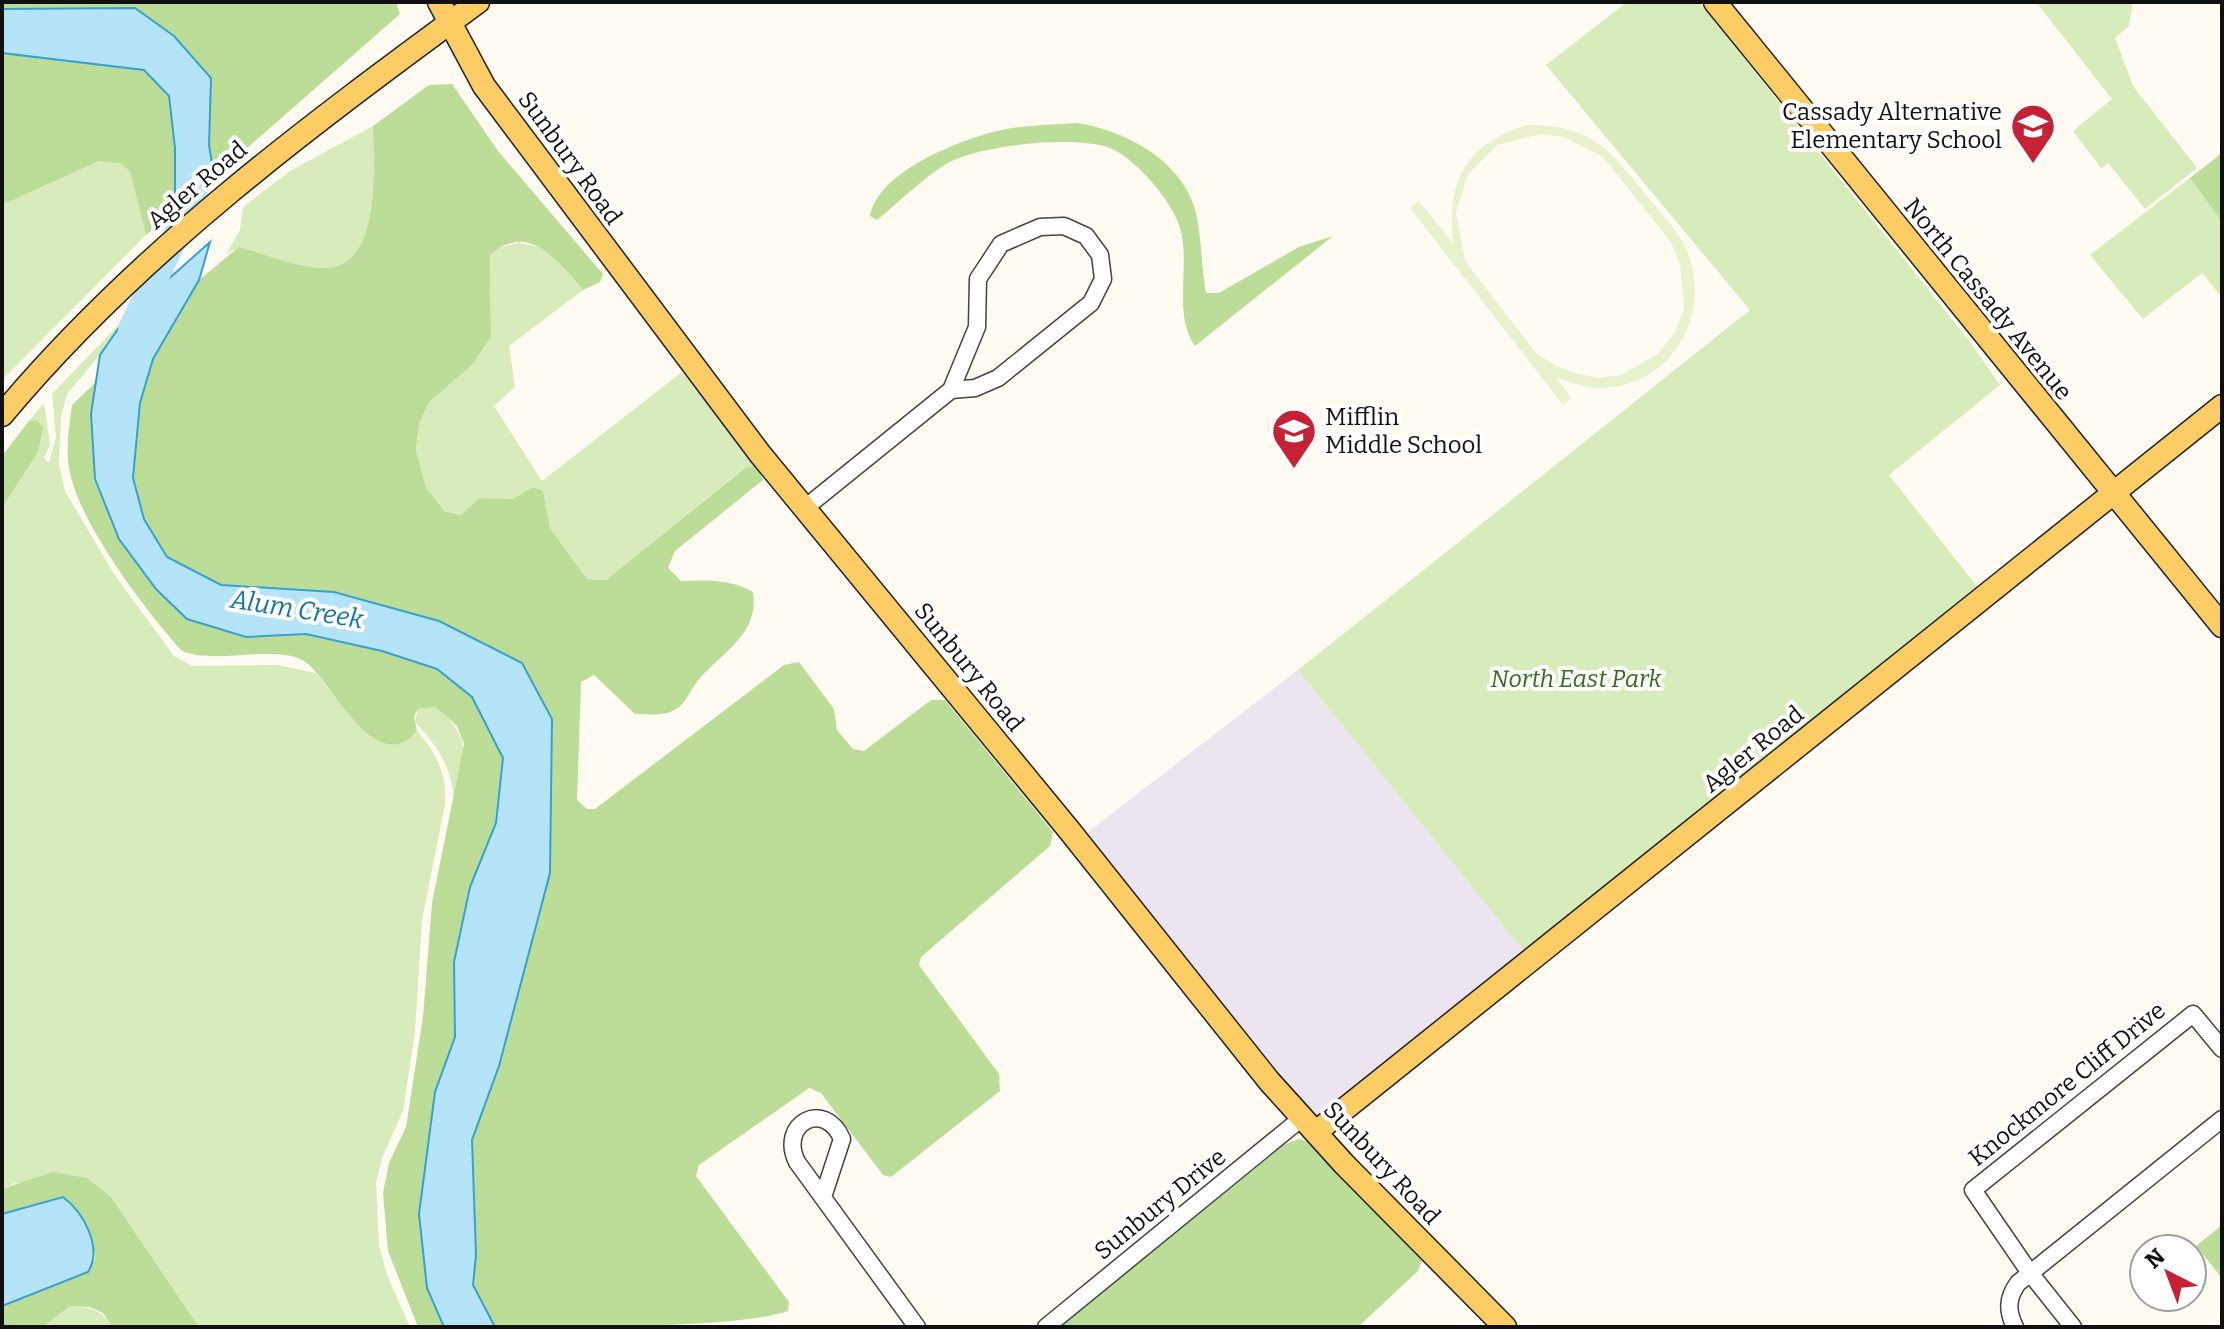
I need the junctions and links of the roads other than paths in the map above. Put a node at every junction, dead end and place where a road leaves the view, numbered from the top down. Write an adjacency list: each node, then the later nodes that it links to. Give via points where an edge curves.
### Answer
1 (439, 2): 4 (main road, Sunbury Road)
2 (478, 2): 4 (main road)
3 (1715, 2): 8 (main road, North Cassady Avenue)
4 (450, 23): 7 (main road, Agler Road, via 281,149 104,301); 9 (main road, Sunbury Road, via 484,86)
5 (951, 390): 5 (street, via 977,327 978,279 1001,244 1040,227 1064,226 1086,236 1100,255 1103,279 1091,303 998,378); 9 (street)
6 (2222, 406): 8 (main road, Agler Road)
7 (3, 413)
8 (2113, 492): 10 (main road, North Cassady Avenue); 13 (main road, Agler Road)
9 (805, 508): 13 (main road, Sunbury Road, via 1269,1081)
10 (2222, 626)
11 (2222, 1049): 15 (street, Knockmore Cliff Drive, via 2193,1014 1973,1190)
12 (2222, 1119): 15 (street)
13 (1310, 1124): 17 (street, Sunbury Drive); 18 (main road, Sunbury Road)
14 (823, 1197): 16 (street)
15 (2030, 1273): 19 (street, via 2011,1293 2008,1309); 20 (street)
16 (917, 1327)
17 (1046, 1327)
18 (1505, 1327)
19 (2015, 1327)
20 (2073, 1327)

